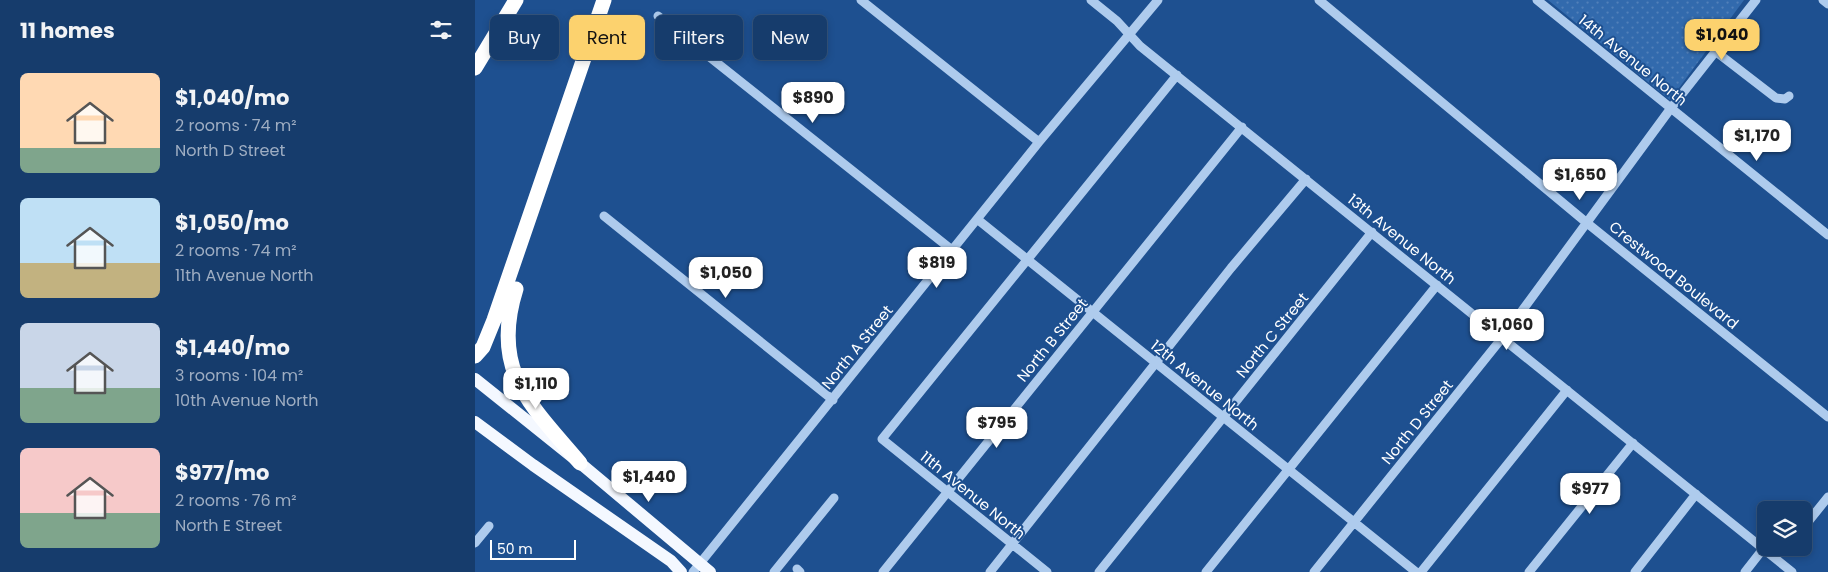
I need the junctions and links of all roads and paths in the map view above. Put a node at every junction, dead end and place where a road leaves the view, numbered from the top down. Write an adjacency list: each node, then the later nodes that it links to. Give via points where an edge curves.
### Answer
1 (516, 0): 14 (highway)
2 (604, 0): 22 (highway)
3 (861, 0): 19 (street)
4 (1091, 0): 11 (street, 13th Avenue North, via 1117,21)
5 (1158, 0): 11 (street, North A Street)
6 (1319, 0): 24 (street, Crestwood Boulevard)
7 (1537, 0): 17 (street, 14th Avenue North)
8 (1756, 0): 12 (street, North D Street)
9 (1823, 0): 10 (street)
10 (1828, 4)
11 (1128, 35): 15 (street, 13th Avenue North); 19 (street, North A Street)
12 (1715, 51): 16 (street, via 1776,98); 17 (street, North D Street)
13 (713, 60): 27 (street)
14 (475, 68)
15 (1177, 75): 18 (street, 13th Avenue North); 28 (street)
16 (1789, 96)
17 (1671, 108): 24 (street, North D Street); 26 (street, 14th Avenue North)
18 (1242, 127): 20 (street, 13th Avenue North); 30 (street, North B Street)
19 (1039, 142): 23 (street, North A Street)
20 (1306, 179): 25 (street, 13th Avenue North); 33 (street)
21 (604, 216): 36 (street)
22 (530, 219): 32 (highway, via 489,335); 41 (highway, via 522,270 508,318 509,359 529,402)
23 (977, 220): 27 (street, North A Street); 28 (street, 12th Avenue North)
24 (1587, 222): 31 (street, North D Street); 38 (street, Crestwood Boulevard)
25 (1372, 232): 29 (street, 13th Avenue North); 37 (street, North C Street)
26 (1828, 235)
27 (952, 250): 36 (street, North A Street)
28 (1026, 259): 30 (street, 12th Avenue North); 43 (street, 11th Avenue North, via 882,439)
29 (1437, 285): 31 (street, 13th Avenue North); 42 (street)
30 (1092, 312): 33 (street, 12th Avenue North); 43 (street, North B Street)
31 (1502, 338): 35 (street, 13th Avenue North); 48 (street, North D Street)
32 (475, 356)
33 (1156, 363): 37 (street, 12th Avenue North); 52 (street)
34 (475, 379): 41 (main road)
35 (1567, 390): 40 (street, 13th Avenue North); 67 (street)
36 (833, 400): 55 (street, North A Street)
37 (1223, 417): 42 (street, 12th Avenue North); 63 (street, North C Street)
38 (1828, 417)
39 (475, 422): 58 (main road, via 671,561)
40 (1633, 443): 44 (street, 13th Avenue North); 68 (street)
41 (580, 463): 55 (main road)
42 (1288, 470): 48 (street, 12th Avenue North); 64 (street)
43 (947, 492): 52 (street, 11th Avenue North); 56 (street, North B Street)
44 (1696, 494): 50 (street, 13th Avenue North); 69 (street)
45 (1828, 497): 47 (street)
46 (834, 498): 60 (street)
47 (1812, 517)
48 (1354, 522): 65 (street, North D Street); 66 (street, 12th Avenue North)
49 (489, 526): 51 (street)
50 (1757, 542)
51 (475, 543)
52 (1012, 544): 61 (street); 62 (street, 11th Avenue North)
53 (1758, 556): 70 (street)
54 (1774, 556): 71 (street, 13th Avenue North)
55 (696, 568): 59 (main road)
56 (886, 569): 57 (street)
57 (896, 571)
58 (681, 572)
59 (710, 572)
60 (774, 572)
61 (990, 572)
62 (1047, 572)
63 (1099, 572)
64 (1206, 572)
65 (1314, 572)
66 (1416, 572)
67 (1421, 572)
68 (1529, 572)
69 (1635, 572)
70 (1745, 572)
71 (1792, 572)

